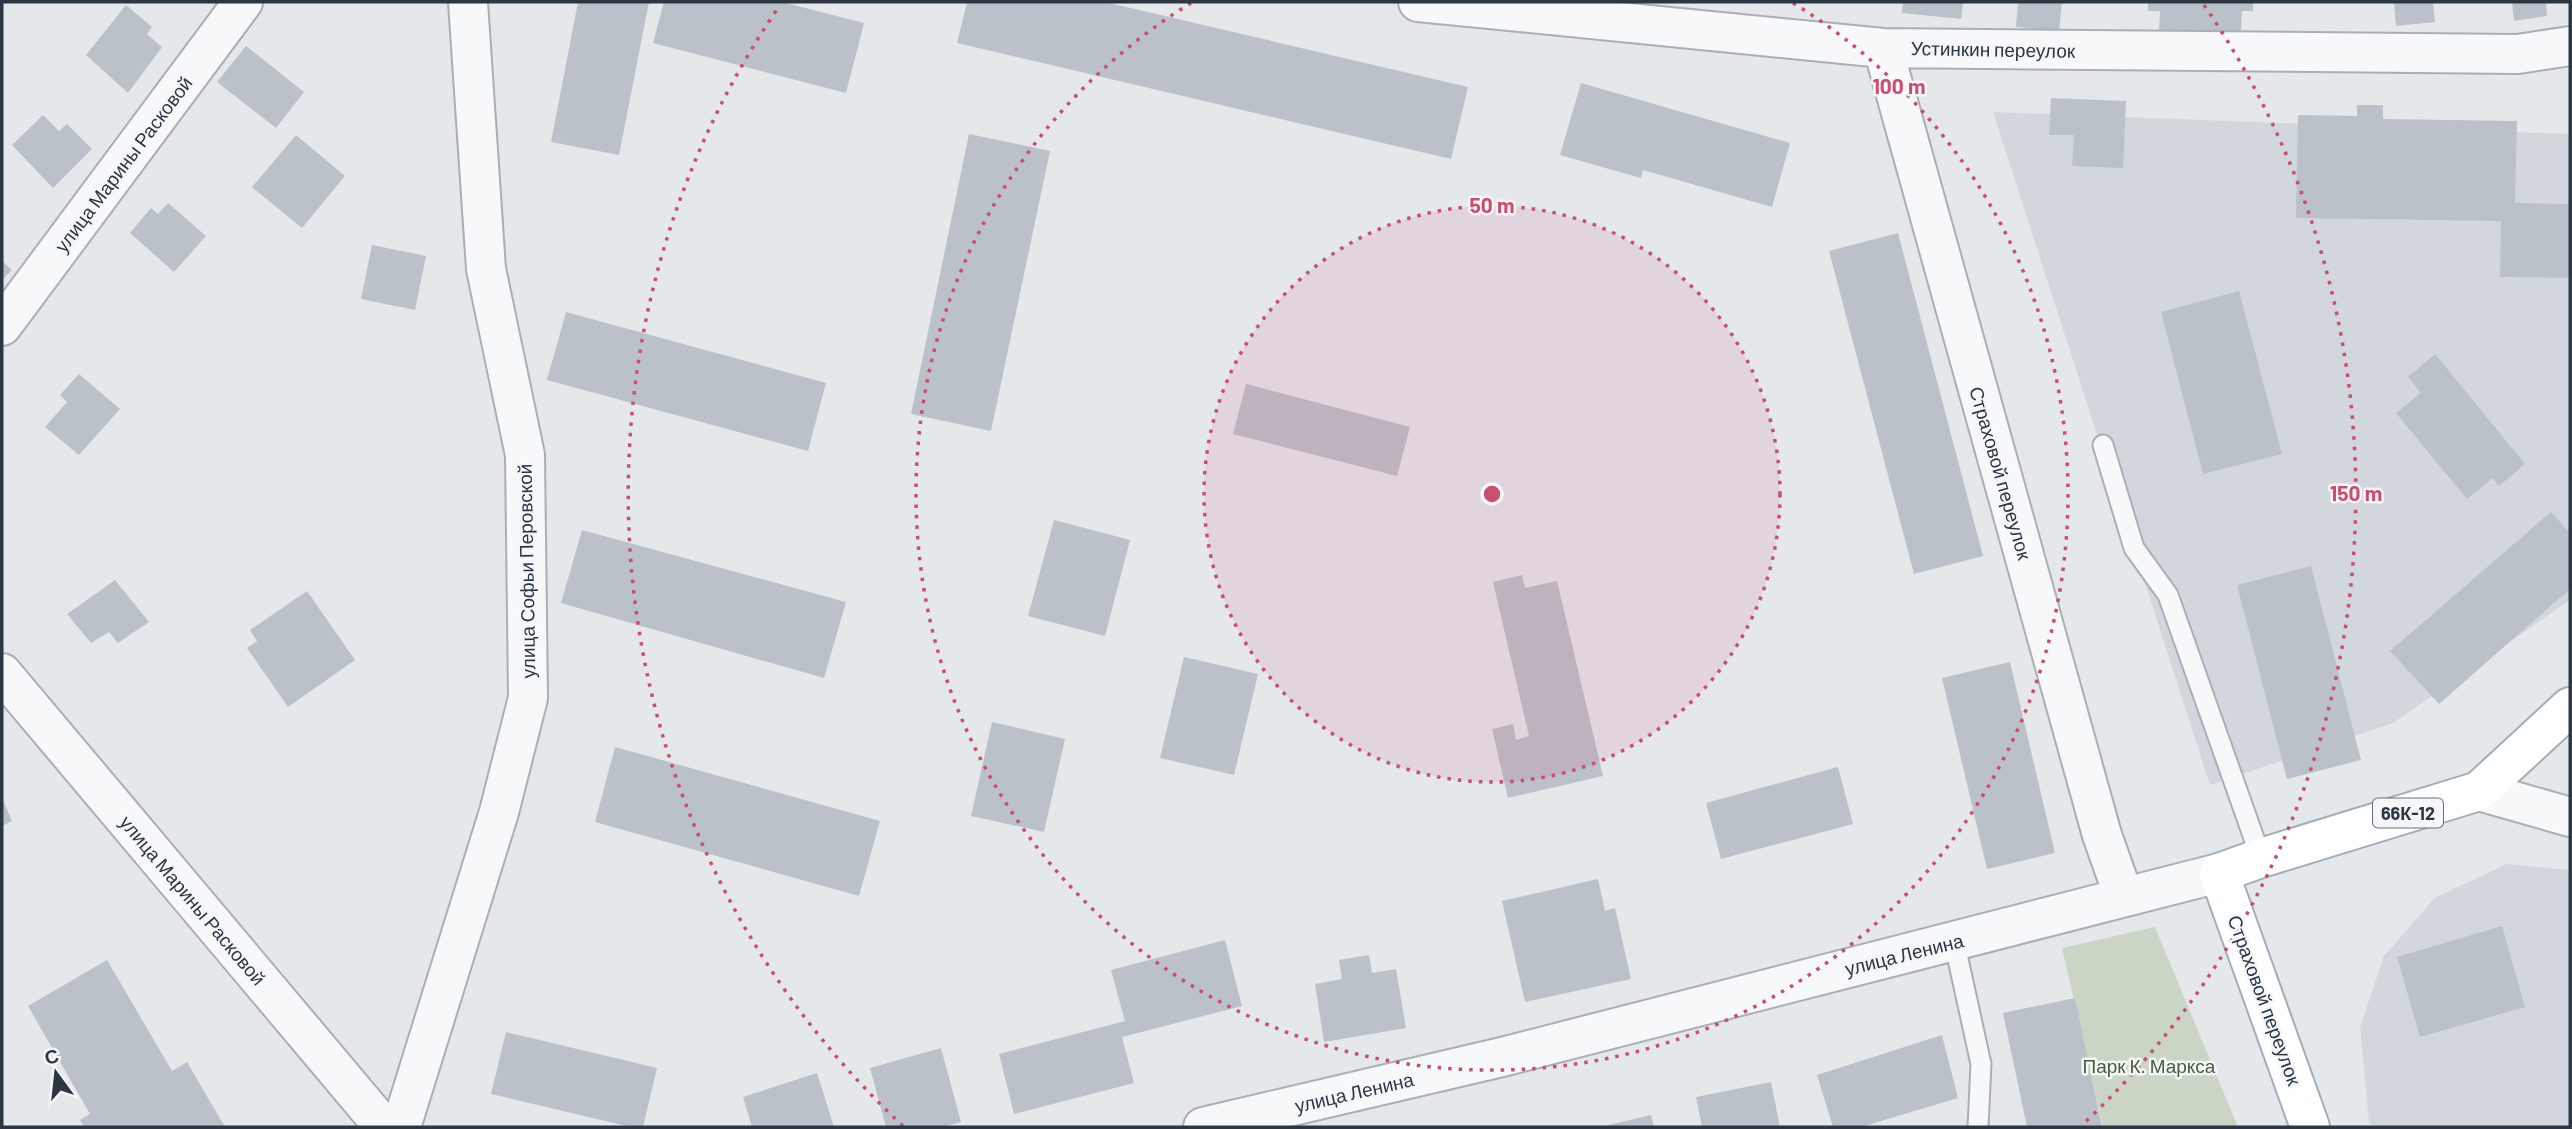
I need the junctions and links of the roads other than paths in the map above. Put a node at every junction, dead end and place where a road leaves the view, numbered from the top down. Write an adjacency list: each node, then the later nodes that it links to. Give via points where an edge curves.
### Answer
1 (243, 2): 6 (street, улица Марины Расковой)
2 (468, 2): 17 (street, улица Софьи Перовской, via 486,269 525,455 528,698 499,812)
3 (1418, 2): 5 (street, Устинкин переулок)
4 (2570, 46): 5 (street, Устинкин переулок, via 2518,54)
5 (1883, 48): 14 (street, Страховой переулок, via 2102,835)
6 (2, 326)
7 (2103, 445): 12 (lane, via 2134,548 2168,595)
8 (2, 673): 16 (street, улица Марины Расковой)
9 (2570, 707): 10 (main road, улица Ленина / 66К-12)
10 (2479, 791): 11 (street); 12 (main road, улица Ленина / 66К-12)
11 (2570, 817)
12 (2261, 858): 13 (main road, улица Ленина / 66К-12)
13 (2219, 873): 14 (street, улица Ленина); 20 (main road, Страховой переулок)
14 (2124, 897): 15 (street, улица Ленина)
15 (1954, 941): 18 (street, улица Ленина, via 1502,1057); 19 (lane, via 1981,1064)
16 (384, 1127)
17 (401, 1127)
18 (1203, 1127)
19 (1978, 1127)
20 (2310, 1127)

